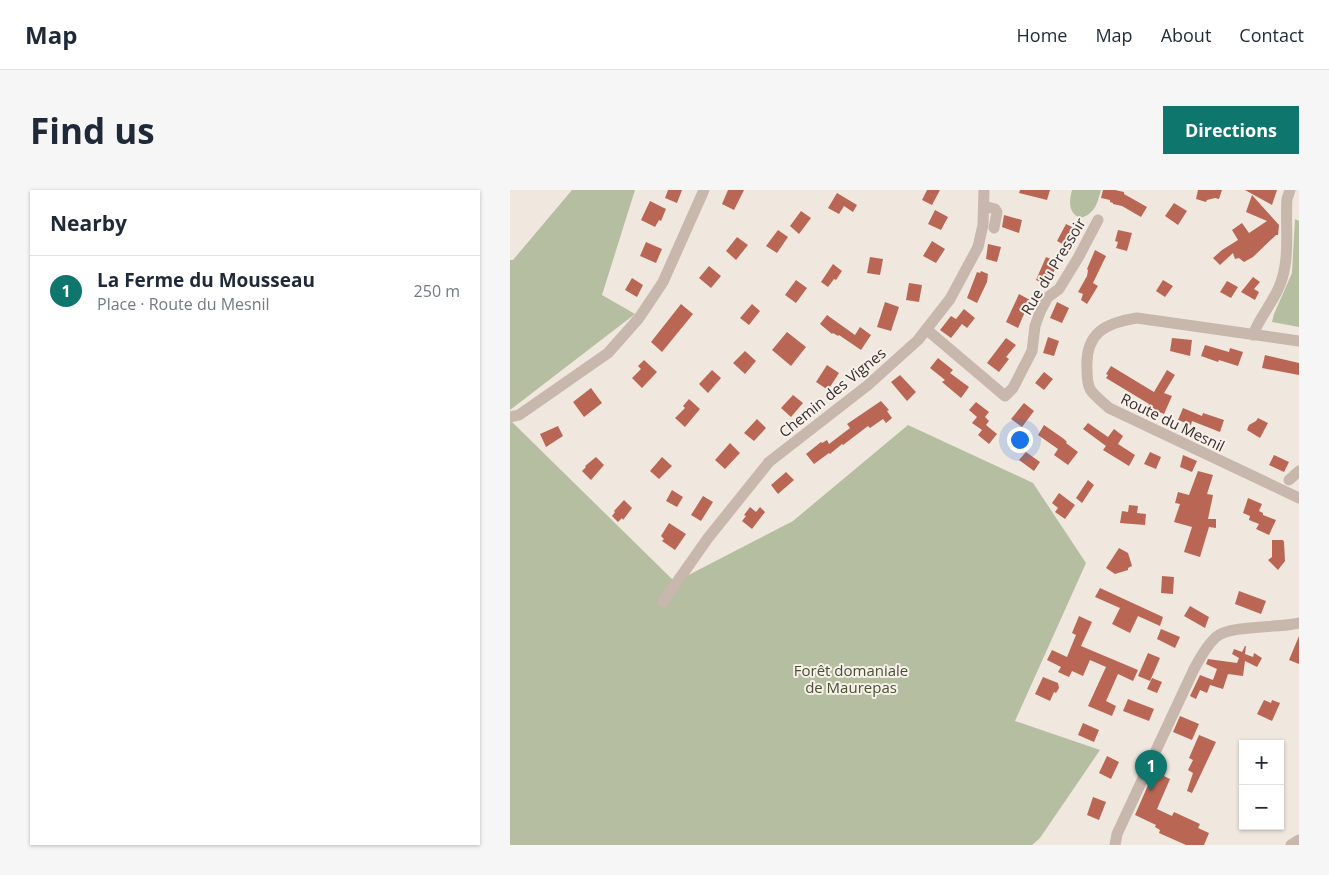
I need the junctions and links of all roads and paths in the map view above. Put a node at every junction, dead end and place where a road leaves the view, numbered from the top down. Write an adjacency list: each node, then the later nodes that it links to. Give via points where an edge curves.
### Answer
1 (704, 190): 10 (street, via 662,282 639,318 608,353 519,415)
2 (984, 190): 4 (street, Chemin des Vignes)
3 (1290, 190): 8 (street, via 1287,199 1286,263 1280,286)
4 (984, 206): 6 (street, via 997,212); 7 (street, Chemin des Vignes, via 976,236 978,247 950,299)
5 (1098, 220): 7 (street, Rue du Pressoir, via 1059,289 1048,297 1040,312 1032,351 1013,388 1005,396)
6 (994, 228)
7 (926, 329): 14 (street, Chemin des Vignes, via 868,385 769,462 708,538)
8 (1253, 335): 9 (street, Route du Mesnil); 13 (street, Route du Mesnil, via 1137,318 1116,321 1100,331 1090,346 1086,356 1087,380 1090,389 1109,408)
9 (1299, 341)
10 (510, 417)
11 (1299, 471): 12 (street)
12 (1290, 480)
13 (1299, 498)
14 (663, 602)
15 (1299, 623): 16 (street, via 1236,630 1217,636 1201,655)
16 (1131, 806): 18 (street); 19 (street)
17 (1299, 840): 20 (street)
18 (1115, 845)
19 (1124, 845)
20 (1291, 845)

